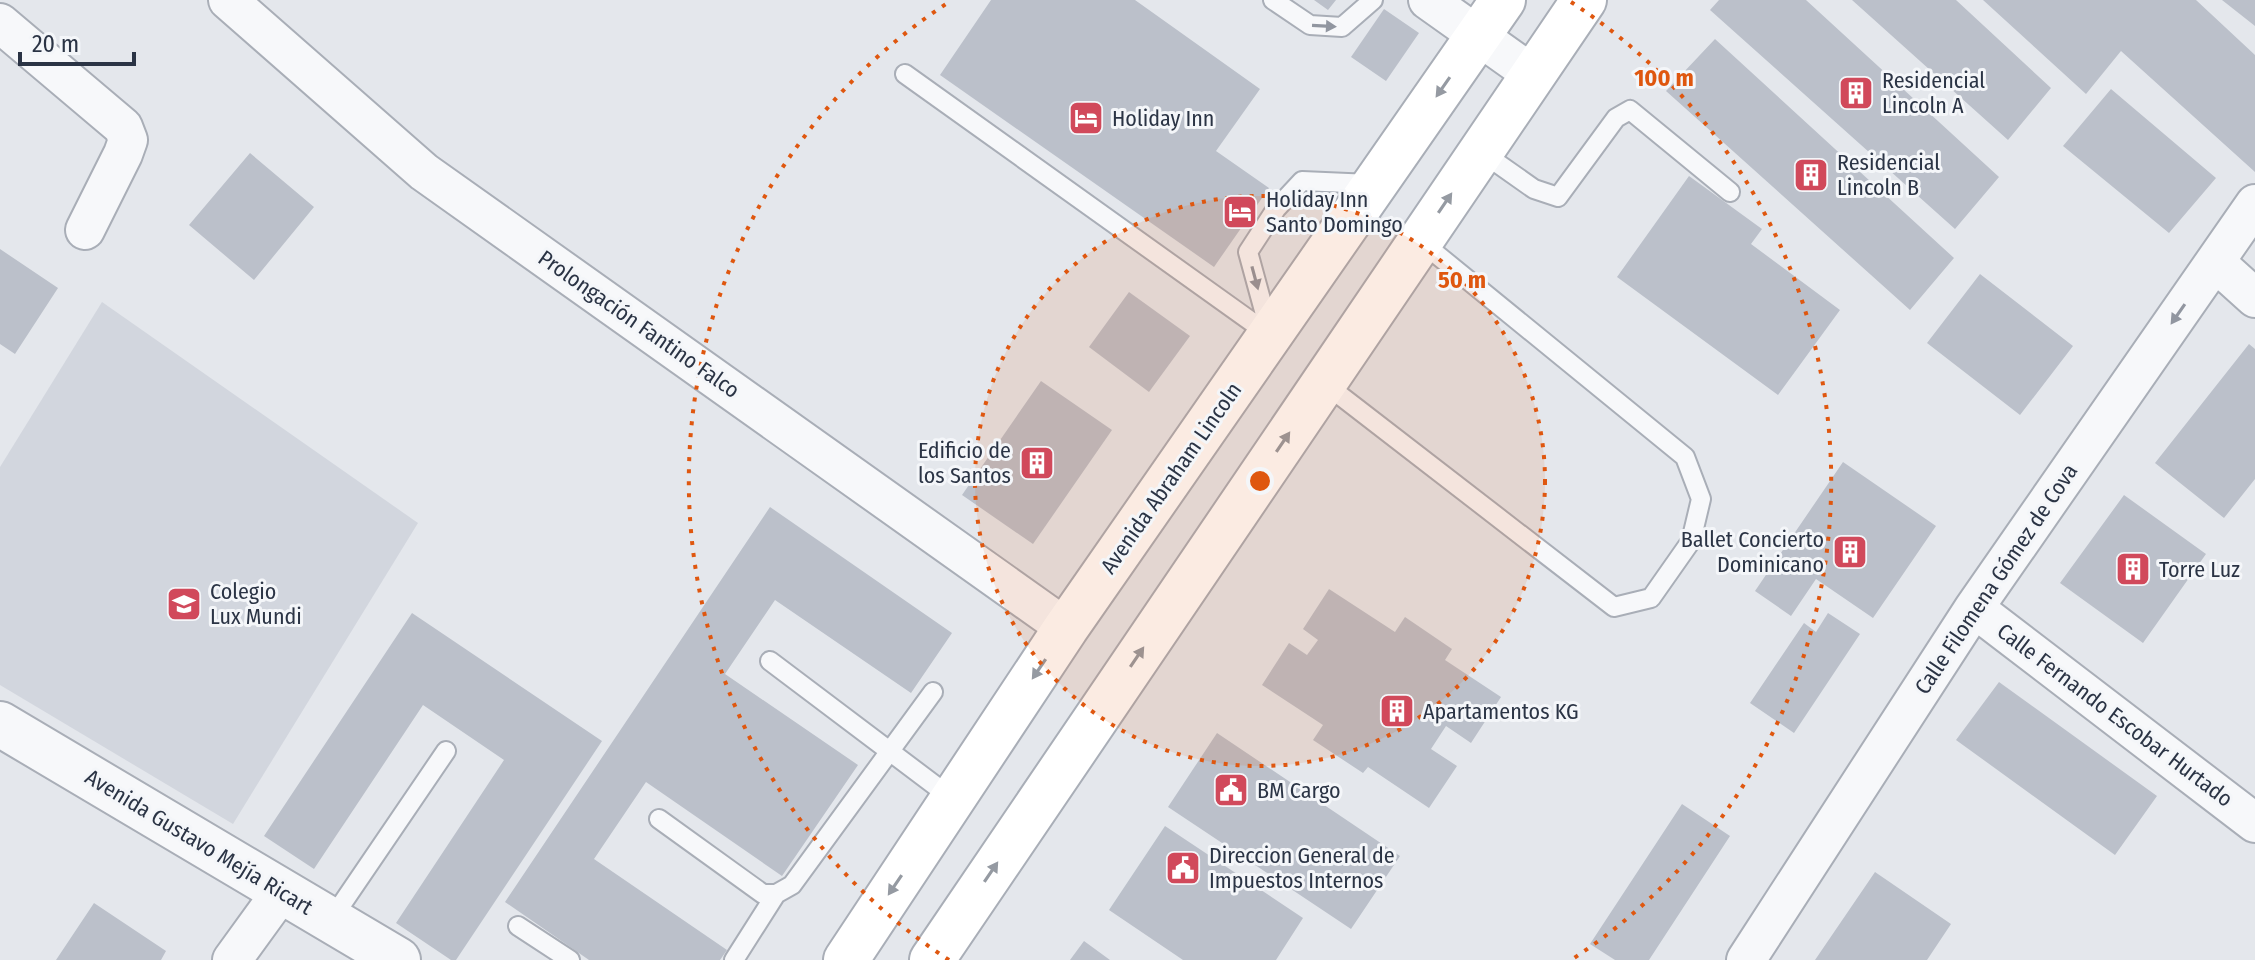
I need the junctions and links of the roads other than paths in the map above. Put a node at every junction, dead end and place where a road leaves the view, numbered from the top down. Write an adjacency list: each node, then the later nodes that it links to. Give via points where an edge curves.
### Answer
1 (228, 0): 21 (street, Prolongación Fantino Falco, via 424,172)
2 (1273, 0): 3 (lane, one-way to 3, via 1310,25 1342,27)
3 (1373, 0)
4 (1428, 0): 6 (street)
5 (1584, 0): 9 (main road)
6 (1491, 17): 9 (street); 11 (main road, Avenida Abraham Lincoln, one-way to 11)
7 (0, 23): 14 (street, via 123,127 128,140 123,154)
8 (905, 74): 18 (lane)
9 (1532, 74): 10 (main road)
10 (1480, 151): 12 (lane, via 1534,189 1558,197 1616,118 1630,110); 15 (main road, one-way to 10)
11 (1375, 184): 18 (main road, Avenida Abraham Lincoln); 18 (lane, one-way to 18, via 1302,181 1276,209 1248,252)
12 (1730, 192)
13 (2255, 204): 16 (street, Calle Filomena Gómez de Cova)
14 (85, 230)
15 (1419, 240): 19 (main road); 19 (lane, via 1685,457 1701,499 1691,541 1651,598 1614,607)
16 (2215, 262): 17 (street); 20 (street, Calle Filomena Gómez de Cova, one-way to 20)
17 (2255, 298)
18 (1270, 335): 21 (main road, Avenida Abraham Lincoln)
19 (1323, 383): 39 (main road, one-way to 19)
20 (1974, 608): 29 (street, Calle Fernando Escobar Hurtado); 40 (street, Calle Filomena Gómez de Cova)
21 (1066, 628): 27 (main road, Avenida Abraham Lincoln, one-way to 27)
22 (770, 661): 26 (lane)
23 (933, 692): 26 (lane)
24 (0, 724): 30 (street, Avenida Gustavo Mejía Ricart)
25 (446, 751): 32 (lane)
26 (892, 753): 27 (lane); 31 (lane, via 792,885)
27 (953, 799): 38 (main road, Avenida Abraham Lincoln, one-way to 38)
28 (659, 819): 31 (lane, via 763,894)
29 (2255, 823)
30 (282, 891): 32 (street, Avenida Gustavo Mejía Ricart); 34 (street)
31 (776, 894): 37 (lane)
32 (331, 920): 35 (street, Avenida Gustavo Mejía Ricart)
33 (518, 926): 36 (lane)
34 (232, 960)
35 (398, 960)
36 (570, 960)
37 (734, 960)
38 (846, 960)
39 (932, 960)
40 (1746, 960)

